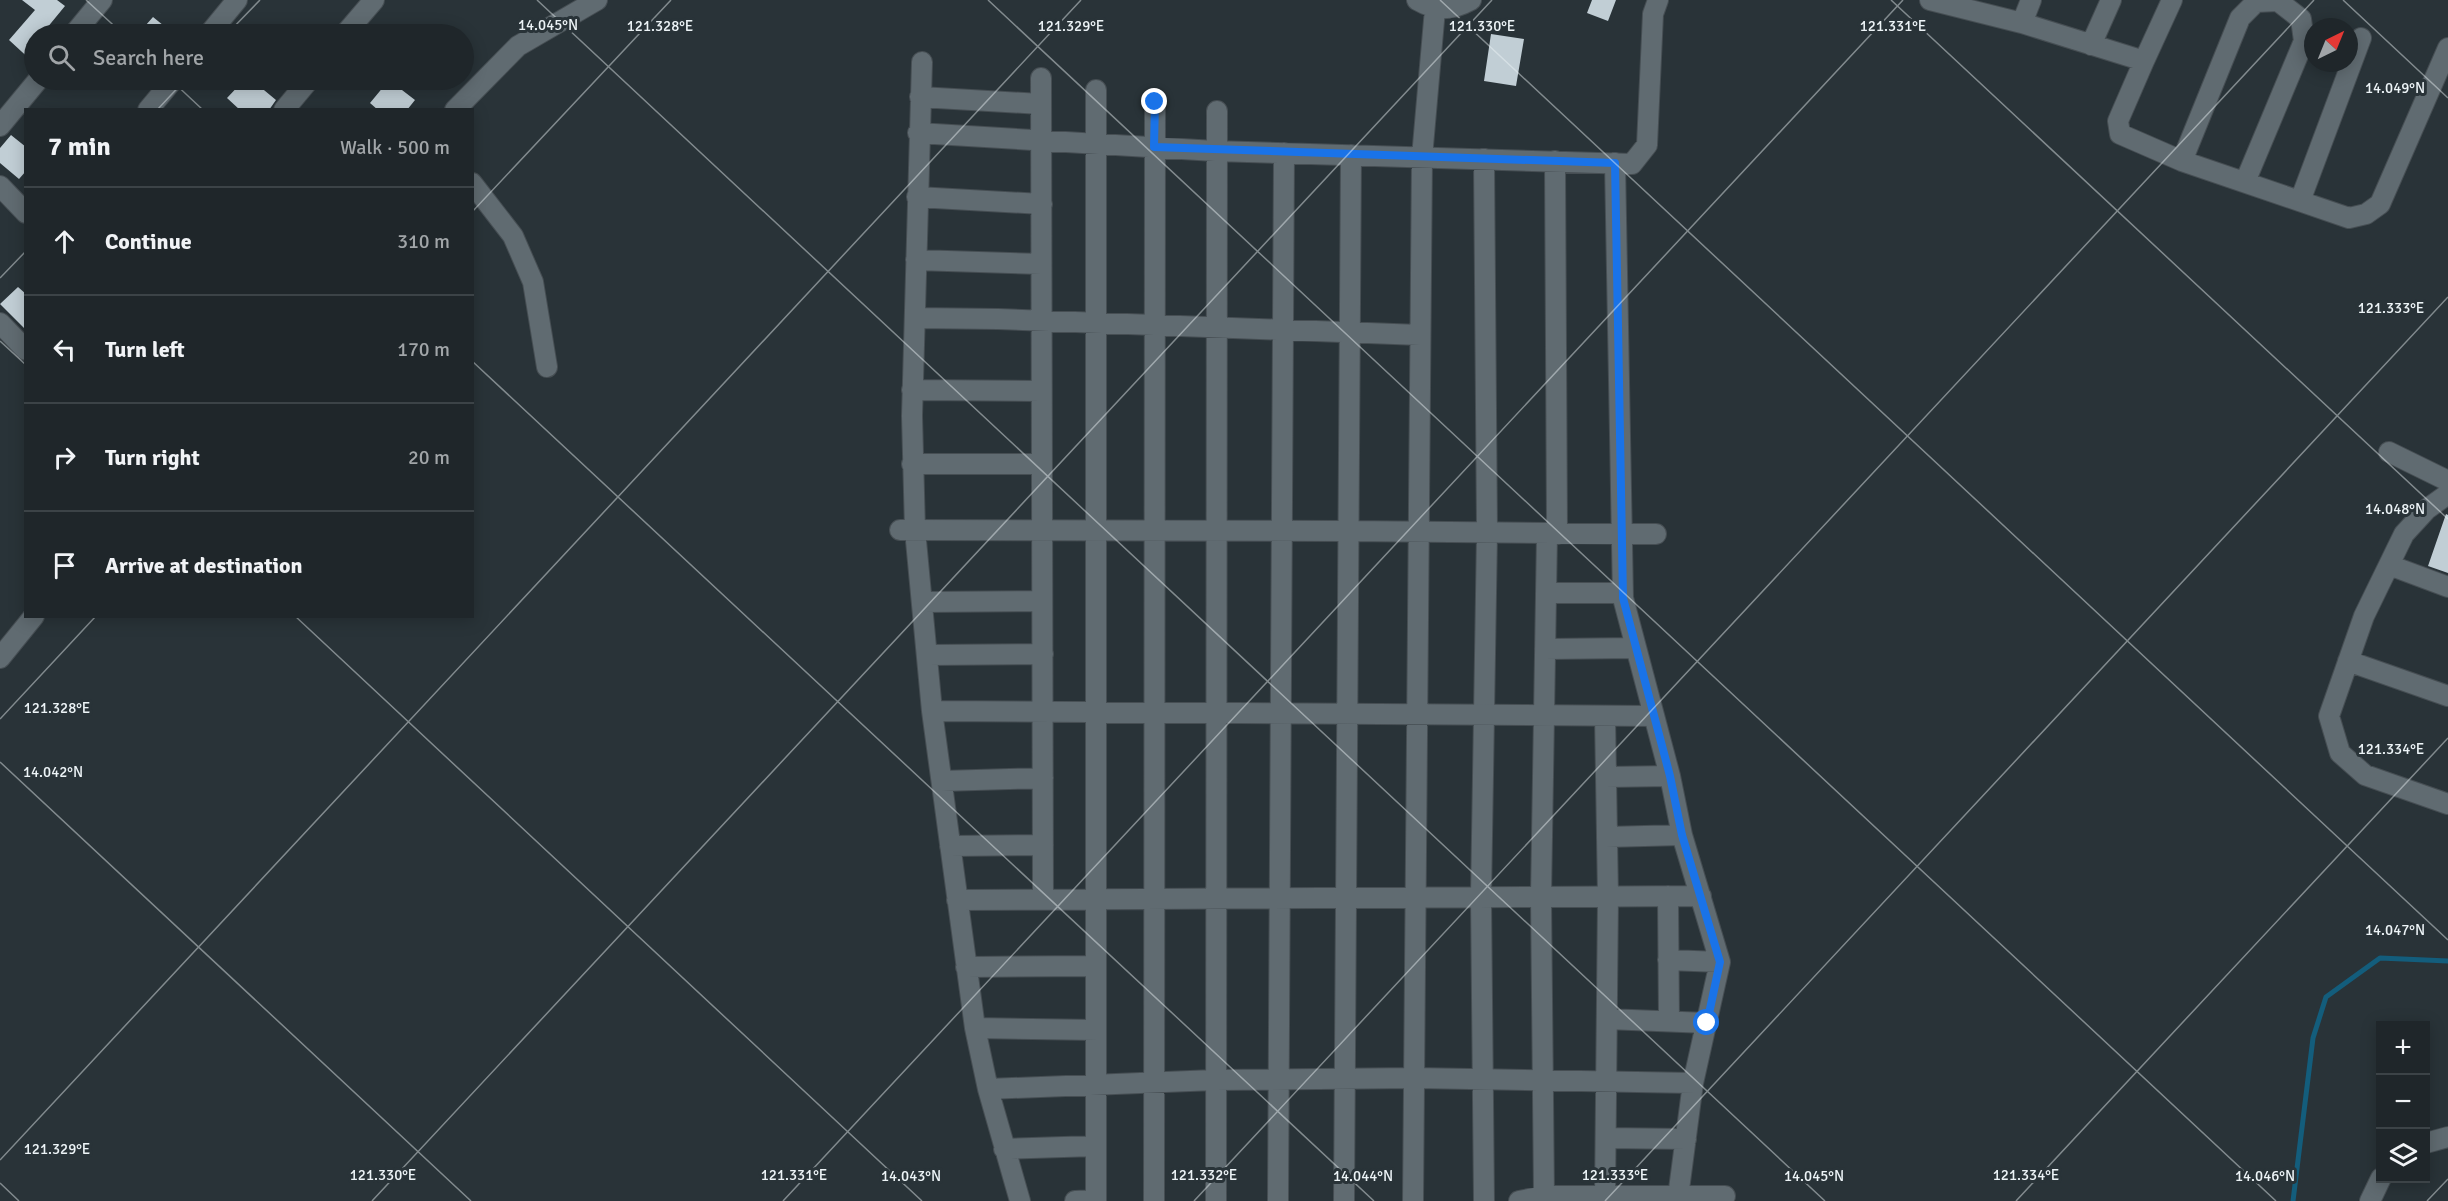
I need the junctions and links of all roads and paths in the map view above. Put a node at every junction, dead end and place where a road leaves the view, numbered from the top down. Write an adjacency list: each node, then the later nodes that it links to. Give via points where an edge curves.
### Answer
1 (102, 0): 15 (street)
2 (237, 0): 16 (street)
3 (374, 0): 17 (street)
4 (597, 0): 33 (street, via 518,46)
5 (1417, 0): 13 (street)
6 (1471, 0): 13 (street, via 1456,8)
7 (1658, 0): 47 (street, via 1653,14 1647,146 1632,164)
8 (1930, 0): 12 (street)
9 (2031, 0): 14 (street)
10 (2111, 0): 19 (street)
11 (2172, 0): 21 (street)
12 (1958, 3): 14 (street)
13 (1435, 9): 43 (street)
14 (2022, 23): 19 (street)
15 (82, 24)
16 (217, 24)
17 (354, 24)
18 (2361, 38): 52 (street)
19 (2091, 45): 21 (street)
20 (2448, 48): 52 (street, via 2380,204 2366,214 2349,218)
21 (2144, 61): 46 (street, via 2118,121 2120,134)
22 (922, 62): 28 (street)
23 (1041, 78): 30 (street)
24 (30, 90): 35 (street)
25 (165, 90): 31 (street)
26 (301, 90): 32 (street)
27 (1096, 90): 38 (street)
28 (920, 97): 30 (street); 36 (street)
29 (1155, 102): 39 (street)
30 (1041, 104): 37 (street)
31 (150, 108)
32 (286, 108)
33 (457, 108)
34 (1217, 111): 40 (street)
35 (0, 126)
36 (918, 133): 37 (street); 51 (street)
37 (1041, 141): 38 (street); 53 (street)
38 (1095, 144): 39 (street); 60 (street)
39 (1154, 147): 40 (street); 61 (street)
40 (1215, 151): 41 (street); 62 (street)
41 (1284, 153): 42 (street); 63 (street)
42 (1351, 155): 43 (street); 64 (street)
43 (1422, 157): 44 (street); 65 (street)
44 (1484, 159): 45 (street); 83 (street)
45 (1555, 161): 47 (street); 84 (street)
46 (2182, 161): 48 (street); 48 (street, via 2240,18 2256,2 2278,1 2301,18 2304,41)
47 (1615, 163): 85 (street)
48 (2245, 182): 52 (street)
49 (0, 186): 54 (street)
50 (474, 186): 67 (street, via 513,236 532,282)
51 (917, 197): 53 (street); 55 (street)
52 (2300, 201)
53 (1042, 204): 56 (street)
54 (24, 211)
55 (916, 260): 56 (street); 57 (street)
56 (1041, 264): 58 (street)
57 (915, 318): 58 (street); 68 (street)
58 (1041, 321): 60 (street); 69 (street)
59 (0, 323): 66 (street)
60 (1095, 323): 61 (street); 77 (street)
61 (1154, 325): 62 (street); 78 (street)
62 (1216, 328): 63 (street); 79 (street)
63 (1283, 330): 64 (street); 80 (street)
64 (1350, 333): 65 (street); 81 (street)
65 (1420, 335): 82 (street)
66 (24, 348)
67 (547, 367)
68 (912, 390): 69 (street); 71 (street)
69 (1041, 391): 72 (street)
70 (2389, 452): 73 (street)
71 (912, 464): 72 (street); 75 (street)
72 (1041, 464): 76 (street)
73 (2448, 481)
74 (2448, 494): 87 (street, via 2427,509 2404,534)
75 (908, 530): 76 (street); 92 (street)
76 (1042, 530): 77 (street); 91 (street)
77 (1095, 530): 78 (street); 103 (street)
78 (1154, 530): 79 (street); 104 (street)
79 (1216, 530): 80 (street); 105 (street)
80 (1282, 531): 81 (street); 106 (street)
81 (1348, 531): 82 (street); 107 (street)
82 (1417, 531): 83 (street); 108 (street)
83 (1488, 533): 84 (street); 109 (street)
84 (1552, 534): 85 (street); 89 (street)
85 (1620, 534): 86 (street); 90 (street)
86 (1656, 534)
87 (2389, 565): 88 (street); 99 (street)
88 (2448, 587)
89 (1546, 593): 90 (street); 95 (street)
90 (1622, 593): 94 (street)
91 (1042, 601): 92 (street); 96 (street)
92 (922, 602): 97 (street)
93 (32, 618): 98 (street)
94 (1636, 648): 95 (street); 112 (street)
95 (1545, 649): 110 (street)
96 (1043, 654): 97 (street); 102 (street)
97 (928, 656): 101 (street)
98 (0, 658)
99 (2348, 661): 100 (street); 117 (street, via 2329,716 2340,753 2365,775)
100 (2448, 696)
101 (932, 711): 102 (street); 116 (street)
102 (1043, 711): 103 (street); 115 (street)
103 (1096, 711): 104 (street); 132 (street)
104 (1154, 712): 105 (street); 133 (street)
105 (1215, 712): 106 (street); 127 (street)
106 (1281, 713): 107 (street); 128 (street)
107 (1347, 713): 108 (street); 129 (street)
108 (1418, 714): 109 (street); 130 (street)
109 (1484, 715): 110 (street); 124 (street)
110 (1544, 715): 111 (street); 125 (street)
111 (1605, 716): 112 (street); 114 (street)
112 (1653, 716): 113 (street)
113 (1670, 776): 114 (street); 118 (street)
114 (1606, 777): 119 (street)
115 (1043, 778): 116 (street); 120 (street)
116 (942, 781): 121 (street)
117 (2448, 804)
118 (1682, 835): 119 (street); 123 (street)
119 (1607, 837): 126 (street)
120 (1043, 845): 121 (street); 131 (street)
121 (950, 846): 134 (street)
122 (1668, 896): 123 (street); 126 (street); 135 (street)
123 (1701, 896): 136 (street)
124 (1481, 897): 125 (street); 130 (street); 148 (street)
125 (1541, 897): 126 (street); 149 (street)
126 (1608, 897): 139 (street)
127 (1216, 898): 128 (street); 133 (street); 147 (street)
128 (1280, 898): 129 (street); 145 (street)
129 (1346, 898): 130 (street); 146 (street)
130 (1416, 898): 144 (street)
131 (1043, 899): 132 (street); 134 (street)
132 (1096, 899): 133 (street); 137 (street)
133 (1154, 899): 151 (street)
134 (957, 900): 138 (street)
135 (1668, 960): 136 (street); 140 (street)
136 (1720, 962): 141 (street)
137 (1096, 966): 138 (street); 143 (street)
138 (966, 967): 142 (street)
139 (1607, 1019): 140 (street); 150 (street)
140 (1669, 1021): 141 (street)
141 (1707, 1023): 152 (street)
142 (975, 1028): 143 (street); 154 (street)
143 (1096, 1030): 153 (street)
144 (1415, 1078): 146 (street); 148 (street); 173 (street)
145 (1279, 1079): 146 (street); 147 (street); 171 (street)
146 (1345, 1079): 172 (street)
147 (1215, 1080): 151 (street); 170 (street)
148 (1483, 1080): 149 (street); 174 (street)
149 (1543, 1080): 150 (street); 162 (street)
150 (1606, 1081): 152 (street); 156 (street)
151 (1154, 1082): 153 (street); 169 (street)
152 (1694, 1083): 157 (street)
153 (1095, 1084): 154 (street); 159 (street)
154 (988, 1089): 160 (street)
155 (2448, 1137): 158 (street)
156 (1606, 1138): 157 (street); 163 (street)
157 (1686, 1139): 165 (street)
158 (2430, 1142)
159 (1095, 1146): 160 (street); 166 (street)
160 (1004, 1149): 167 (street)
161 (2379, 1183): 176 (street)
162 (1544, 1196): 163 (street); 175 (street)
163 (1605, 1196): 165 (street)
164 (1725, 1196): 165 (street)
165 (1678, 1197)
166 (1096, 1200): 168 (street)
167 (1020, 1201)
168 (1075, 1201)
169 (1154, 1201)
170 (1216, 1201)
171 (1278, 1201)
172 (1344, 1201)
173 (1413, 1201)
174 (1484, 1201)
175 (1519, 1201)
176 (2370, 1201)

